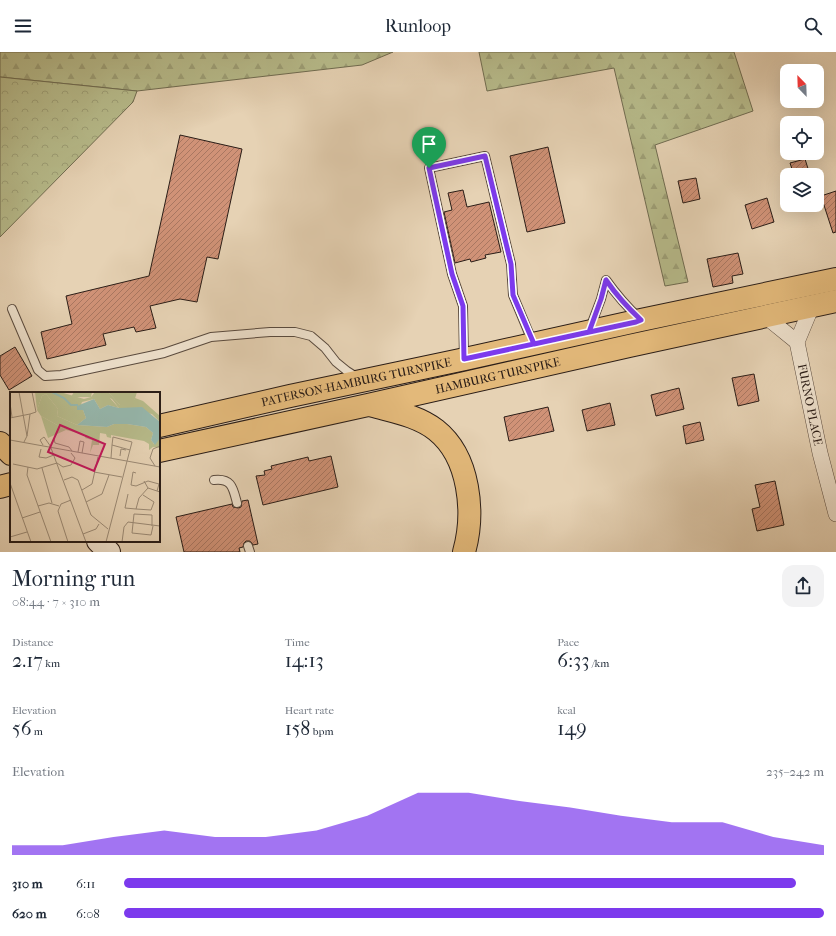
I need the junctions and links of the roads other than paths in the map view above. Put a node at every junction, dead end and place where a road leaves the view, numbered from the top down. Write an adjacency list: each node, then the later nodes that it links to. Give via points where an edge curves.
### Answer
1 (836, 279): 6 (main road, PATERSON-HAMBURG TURNPIKE)
2 (836, 301): 3 (main road, HAMBURG TURNPIKE)
3 (812, 306): 5 (main road, HAMBURG TURNPIKE); 8 (street)
4 (12, 309): 11 (lane, via 38,370 45,376 61,375 164,353 211,337 295,332 311,336 347,372)
5 (766, 316): 8 (street); 12 (main road, HAMBURG TURNPIKE)
6 (641, 320): 7 (main road, PATERSON-HAMBURG TURNPIKE); 7 (lane, via 617,296 606,280)
7 (589, 332): 9 (main road, PATERSON-HAMBURG TURNPIKE)
8 (796, 342): 23 (street, FURNO PLACE)
9 (534, 344): 10 (main road, PATERSON-HAMBURG TURNPIKE); 10 (lane, via 513,295 511,264 485,156 429,168 452,274 463,306)
10 (464, 359): 11 (main road, PATERSON-HAMBURG TURNPIKE)
11 (362, 380): 13 (main road, PATERSON-HAMBURG TURNPIKE)
12 (368, 405): 15 (main road, HAMBURG TURNPIKE); 26 (main road, via 416,418 435,429 450,445 462,468 467,489 469,528)
13 (160, 426)
14 (0, 443): 16 (main road)
15 (160, 451)
16 (10, 453)
17 (10, 458): 18 (main road)
18 (0, 461)
19 (214, 480): 22 (lane, via 229,482)
20 (10, 484): 21 (main road)
21 (0, 486)
22 (237, 503)
23 (836, 514)
24 (99, 542): 25 (street)
25 (109, 552)
26 (464, 552)

